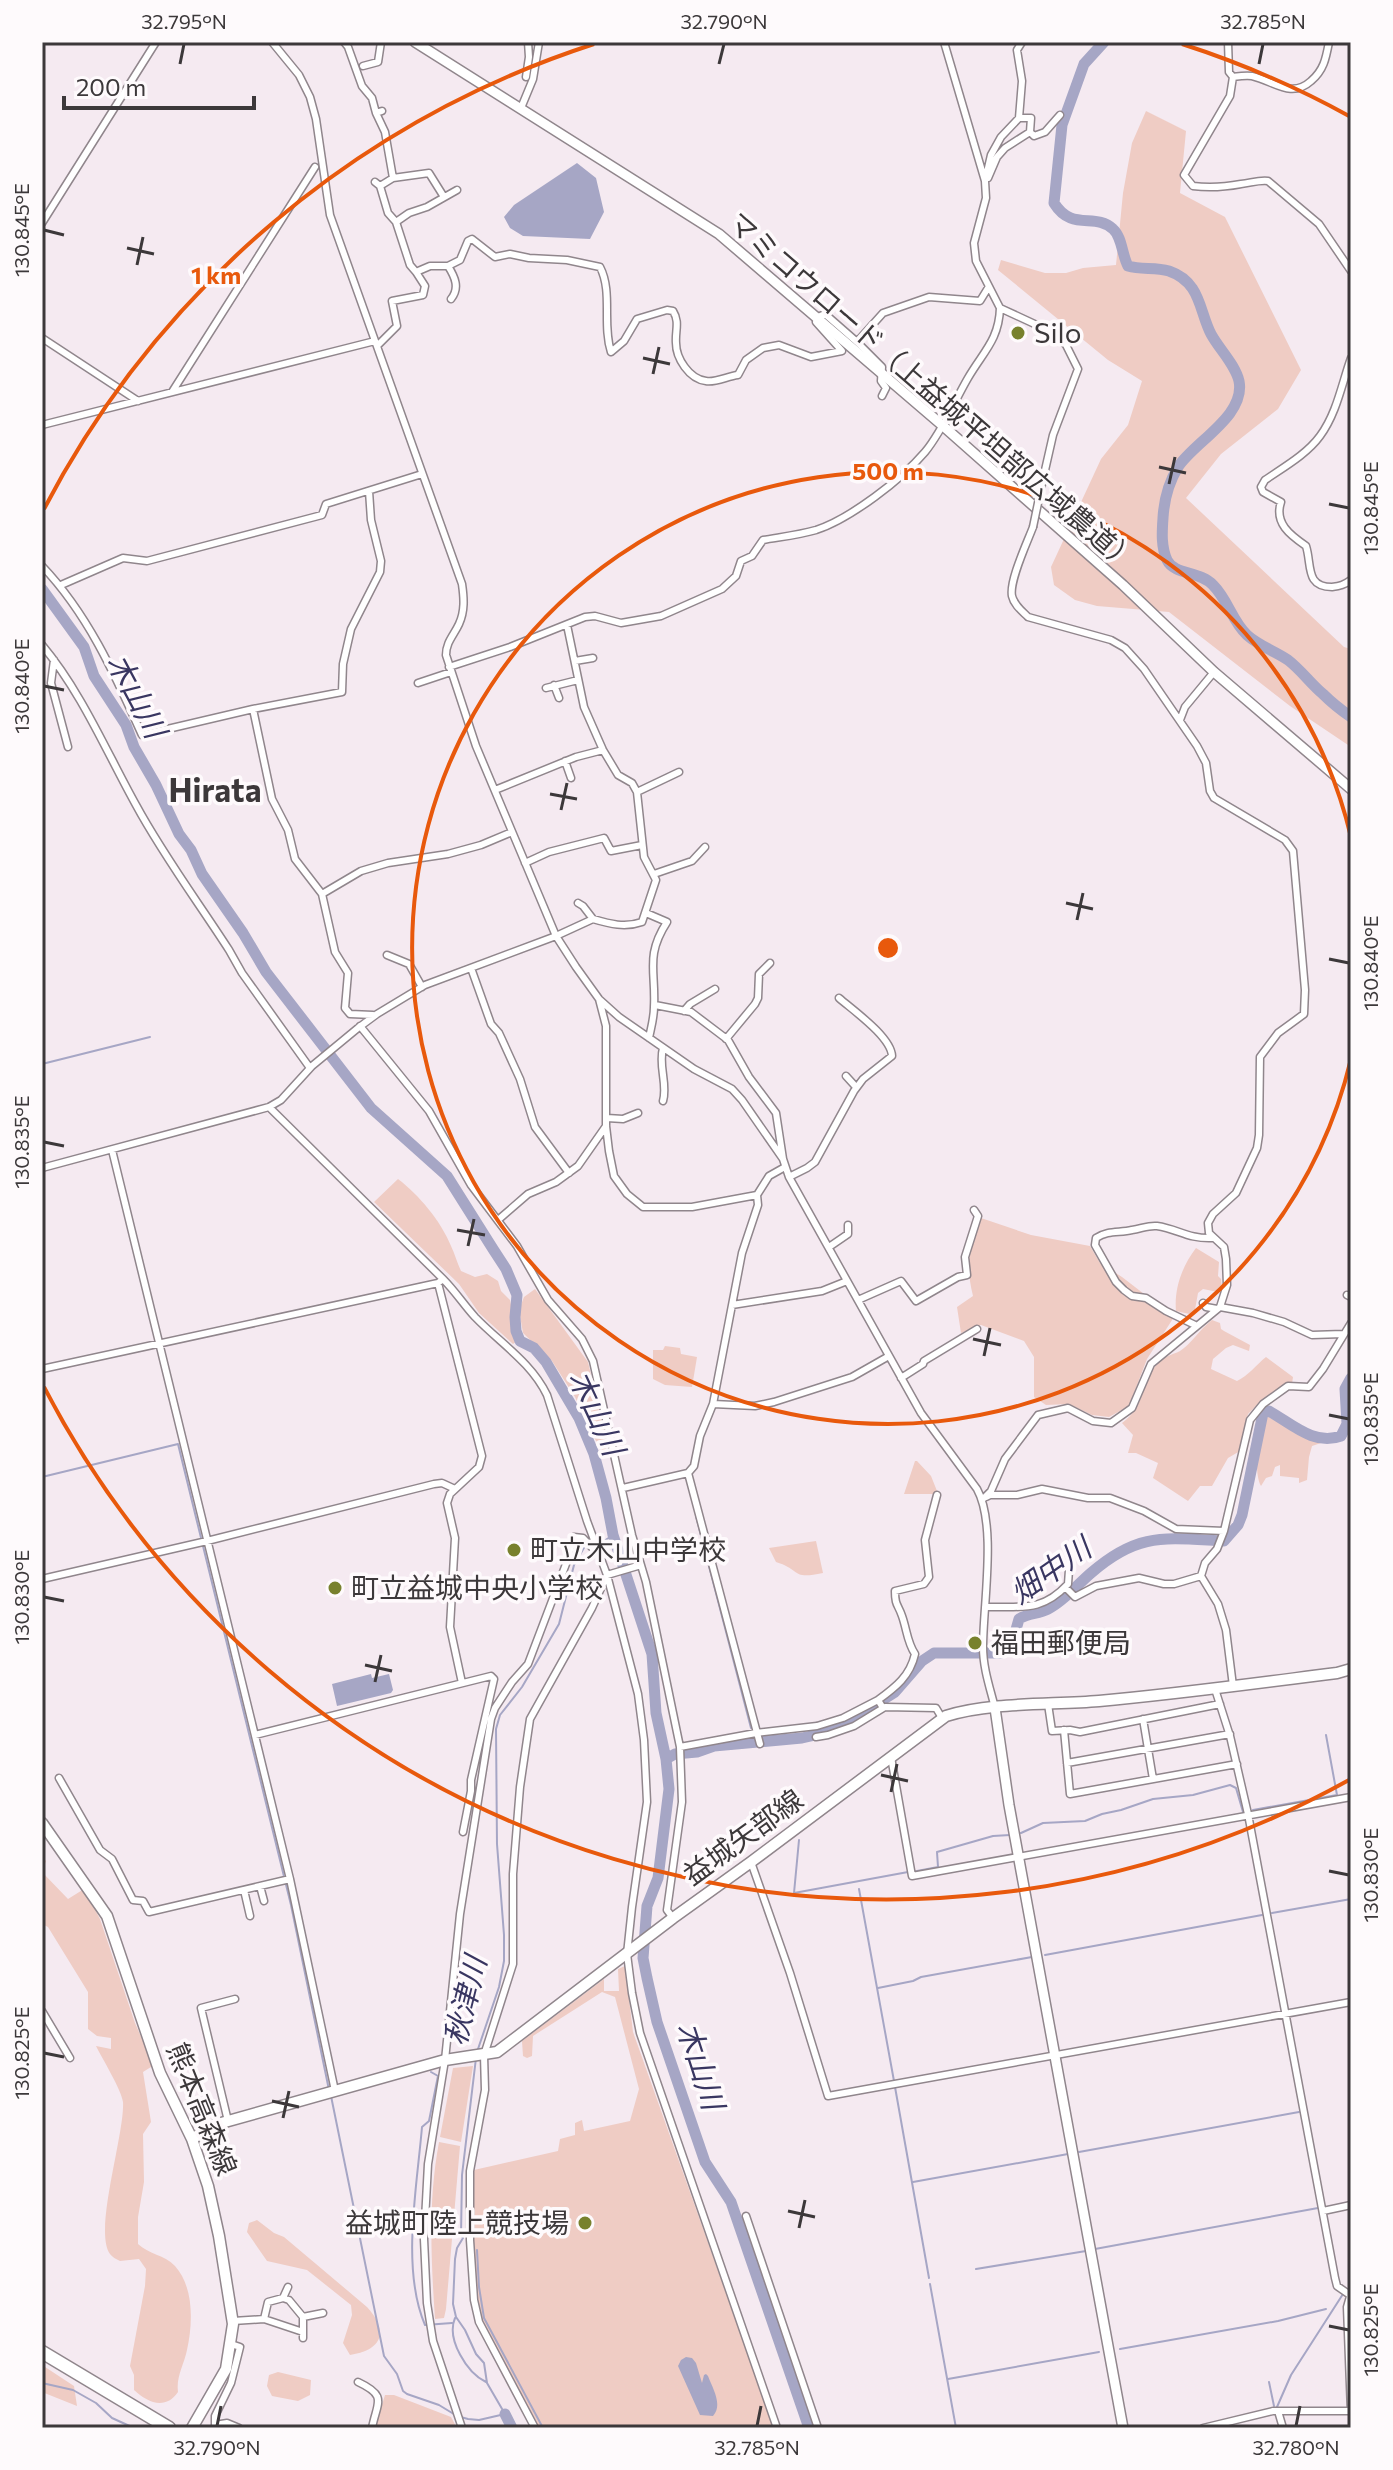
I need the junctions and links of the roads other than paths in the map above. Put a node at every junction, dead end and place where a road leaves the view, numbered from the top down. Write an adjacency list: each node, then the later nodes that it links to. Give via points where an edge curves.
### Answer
1 (156, 42): 27 (street)
2 (272, 42): 37 (street, via 310,97 330,215)
3 (344, 42): 16 (street)
4 (381, 42): 12 (street, via 378,62)
5 (415, 42): 17 (street, マミコウロード（上益城平坦部広域農道）)
6 (528, 42): 13 (street)
7 (539, 42): 17 (street)
8 (944, 42): 23 (street)
9 (1022, 42): 19 (street, via 1017,50 1022,81)
10 (1228, 42): 14 (street)
11 (1329, 42): 14 (street, via 1320,73 1302,89 1250,75)
12 (363, 66)
13 (526, 77)
14 (1233, 77): 29 (street, via 1230,96 1184,175 1193,186 1205,187 1268,181 1319,224)
15 (350, 86): 16 (street)
16 (362, 86): 22 (street, via 379,112)
17 (521, 108): 34 (street, マミコウロード（上益城平坦部広域農道）, via 719,234)
18 (1060, 115): 20 (street, via 1045,132)
19 (1019, 118): 20 (street, via 1031,118); 23 (street, via 991,155)
20 (1030, 132): 23 (street, via 1005,148)
21 (315, 167): 40 (street)
22 (393, 178): 25 (street, via 429,173); 26 (street, via 378,184)
23 (985, 181): 31 (street, via 974,243)
24 (457, 190): 25 (street)
25 (444, 197): 26 (street)
26 (396, 222): 30 (street)
27 (42, 223)
28 (448, 266): 30 (street); 32 (street, via 456,286); 34 (street, via 460,260 472,239 495,257 510,254 600,267 606,278 611,352 637,319 673,311 680,359 704,382 738,375 746,360 763,348 779,345 811,357 842,351 816,322)
29 (1351, 271)
30 (416, 272): 37 (street, via 425,286 423,295 390,300 397,326)
31 (988, 288): 33 (street); 36 (street, via 980,301 929,297 883,313)
32 (451, 299)
33 (1000, 308): 44 (street, via 994,341); 63 (street, bridge, via 1054,333 1078,369 1053,435 1012,598 1028,617 1125,648)
34 (818, 317): 36 (street, via 825,314); 39 (street, マミコウロード（上益城平坦部広域農道）)
35 (42, 338): 42 (street)
36 (857, 342): 39 (street)
37 (376, 344): 40 (street); 45 (street)
38 (1351, 358): 48 (street, via 1321,435 1261,487 1281,502 1285,530 1306,546 1316,583 1342,586)
39 (882, 372): 41 (street); 44 (street, マミコウロード（上益城平坦部広域農道）)
40 (172, 392): 42 (street)
41 (882, 396)
42 (138, 401): 43 (street)
43 (42, 425)
44 (942, 425): 50 (street, via 925,452 885,489 818,530 763,540 722,589 661,616 621,623 595,616); 56 (street, マミコウロード（上益城平坦部広域農道）)
45 (422, 474): 46 (street); 55 (street, via 462,584 464,609 445,650)
46 (369, 491): 49 (street, via 326,504 322,515 147,561 123,558); 62 (street, via 380,572 351,629 342,692)
47 (42, 566): 49 (street)
48 (1351, 580)
49 (61, 585): 62 (street, via 107,657 142,735)
50 (567, 625): 54 (street); 55 (street)
51 (42, 645): 53 (street)
52 (593, 658): 54 (street)
53 (54, 660): 64 (street, via 51,683); 96 (street, via 137,808 242,973)
54 (575, 661): 57 (street)
55 (450, 669): 58 (street); 70 (street)
56 (1214, 672): 63 (street); 69 (street, マミコウロード（上益城平坦部広域農道）)
57 (578, 680): 59 (street); 65 (street)
58 (418, 683)
59 (554, 685): 60 (street); 61 (street)
60 (546, 688)
61 (559, 698)
62 (253, 709): 77 (street, via 272,799 295,859)
63 (1180, 720): 114 (street, via 1206,763 1214,798 1285,840 1293,851 1305,990 1304,1014 1278,1033 1260,1057 1257,1148 1236,1193 1208,1223)
64 (68, 747)
65 (603, 750): 66 (street); 71 (street, via 618,775)
66 (565, 761): 68 (street); 70 (street)
67 (679, 772): 71 (street)
68 (571, 778)
69 (1351, 789)
70 (495, 790): 72 (street)
71 (637, 792): 73 (street)
72 (512, 832): 75 (street); 77 (street, via 448,854 361,871)
73 (642, 845): 75 (street, via 611,851 604,838); 76 (street)
74 (705, 847): 76 (street, via 692,861)
75 (525, 863): 81 (street)
76 (654, 874): 79 (street)
77 (322, 894): 91 (street, via 335,952 348,973 345,1008 350,1014)
78 (578, 903): 80 (street)
79 (646, 913): 80 (street, via 638,924); 89 (street, via 667,922 653,948)
80 (593, 919): 81 (street)
81 (556, 936): 84 (street); 88 (street)
82 (387, 955): 85 (street, via 409,964)
83 (770, 963): 94 (street, via 758,977 755,1004)
84 (471, 968): 85 (street); 108 (street, via 491,1024 520,1079 535,1127)
85 (422, 987): 91 (street)
86 (715, 989): 90 (street)
87 (839, 998): 98 (street, via 891,1047 891,1058)
88 (599, 999): 93 (street); 102 (street, via 606,1026)
89 (655, 1005): 90 (street); 93 (street)
90 (684, 1011): 94 (street)
91 (377, 1014): 92 (street)
92 (359, 1027): 96 (street); 112 (street, via 429,1111 471,1185)
93 (649, 1038): 95 (street)
94 (726, 1039): 105 (street, via 776,1113)
95 (663, 1048): 99 (street); 105 (street, via 732,1089)
96 (311, 1067): 100 (street)
97 (846, 1076): 98 (street)
98 (856, 1087): 109 (street, via 815,1162)
99 (663, 1101)
100 (269, 1107): 104 (street); 116 (street)
101 (638, 1113): 102 (street)
102 (607, 1118): 103 (street)
103 (606, 1126): 108 (street); 110 (street, via 614,1176 643,1207 692,1207)
104 (112, 1150): 107 (street); 126 (street)
105 (783, 1159): 106 (street)
106 (785, 1167): 109 (street); 110 (street, via 769,1176)
107 (42, 1168)
108 (569, 1173): 112 (street, via 528,1194)
109 (789, 1177): 115 (street)
110 (757, 1195): 120 (street)
111 (974, 1210): 118 (street, via 978,1216 965,1257 967,1275 916,1301 901,1281)
112 (498, 1220): 132 (street, via 593,1361)
113 (848, 1225): 115 (street, via 848,1234)
114 (1212, 1238): 121 (street, via 1224,1247 1226,1259 1227,1285); 123 (street, via 1149,1225 1096,1238 1095,1245 1124,1290)
115 (829, 1247): 117 (street)
116 (441, 1281): 126 (street); 133 (street, via 482,1456 479,1467); 138 (street, via 539,1378)
117 (847, 1281): 118 (street); 120 (street, via 822,1291)
118 (858, 1300): 127 (street)
119 (1203, 1303): 121 (street)
120 (732, 1305): 130 (street)
121 (1218, 1308): 123 (street); 125 (street, via 1253,1313 1312,1335)
122 (1351, 1323): 125 (street)
123 (1195, 1325): 135 (street, via 1151,1364 1132,1408 1111,1423 1093,1421 1068,1408 1038,1415)
124 (977, 1329): 129 (street)
125 (1343, 1334): 136 (street, via 1309,1387 1288,1386 1250,1420)
126 (159, 1343): 128 (street); 137 (street)
127 (889, 1356): 129 (street); 130 (street, via 852,1377 774,1402)
128 (42, 1369)
129 (901, 1378): 135 (street)
130 (713, 1404): 131 (street)
131 (688, 1473): 132 (street); 160 (street)
132 (623, 1488): 139 (street)
133 (455, 1489): 137 (street, via 434,1484); 147 (street, via 447,1503 455,1538 450,1627)
134 (937, 1495): 150 (street, via 925,1540 929,1577 924,1584 895,1591 895,1605 915,1654 913,1664)
135 (983, 1499): 136 (street, via 1042,1489 1110,1498 1176,1529); 145 (street)
136 (1223, 1532): 142 (street)
137 (207, 1541): 143 (street); 158 (street)
138 (601, 1557): 141 (street); 188 (street, via 583,1538 574,1537 528,1664 491,1719 460,1914)
139 (641, 1565): 141 (street); 162 (street)
140 (1069, 1570): 144 (street)
141 (608, 1574): 180 (street, via 644,1740 647,1802); 185 (street, via 530,1719 514,1859 513,1964)
142 (1201, 1576): 144 (street, via 1174,1584 1139,1578 1096,1586 1079,1597); 148 (street, via 1226,1630)
143 (42, 1579)
144 (1068, 1590): 145 (street, via 1038,1606)
145 (985, 1607): 153 (street, via 984,1661)
146 (1351, 1669): 148 (main road, 益城矢部線)
147 (462, 1683): 158 (street); 171 (street, via 494,1679)
148 (1233, 1686): 149 (main road, 益城矢部線)
149 (1215, 1689): 151 (main road, 益城矢部線); 152 (street)
150 (880, 1704): 154 (street, via 936,1708); 159 (street, via 854,1726); 160 (street, via 817,1726)
151 (1048, 1704): 153 (main road, 益城矢部線); 156 (street, via 1052,1731)
152 (1220, 1704): 155 (street); 157 (street)
153 (995, 1708): 154 (main road, 益城矢部線); 172 (street)
154 (942, 1718): 163 (main road, 益城矢部線)
155 (1143, 1719): 156 (street, via 1080,1732); 161 (street)
156 (1064, 1730): 164 (street)
157 (1230, 1734): 161 (street); 165 (street)
158 (255, 1735): 174 (street)
159 (816, 1737)
160 (758, 1738): 162 (street)
161 (1148, 1749): 164 (street); 167 (street)
162 (681, 1752): 179 (street, via 682,1802 667,1910)
163 (891, 1757): 172 (street, via 912,1876); 173 (main road, 益城矢部線)
164 (1067, 1763): 167 (street, via 1070,1794)
165 (1237, 1764): 167 (street); 169 (street)
166 (59, 1778): 176 (street, via 133,1900 143,1901 149,1912)
167 (1153, 1779)
168 (1351, 1797): 169 (street)
169 (1248, 1814): 172 (street); 184 (street)
170 (42, 1823): 191 (main road, 熊本高森線, via 107,1916 160,2073)
171 (463, 1832)
172 (1018, 1856): 186 (street)
173 (751, 1862): 179 (main road, 益城矢部線); 186 (street, via 828,2096)
174 (290, 1879): 175 (street); 189 (street)
175 (260, 1886): 176 (street); 177 (street)
176 (244, 1890): 178 (street)
177 (264, 1901)
178 (250, 1916)
179 (673, 1918): 180 (main road, 益城矢部線)
180 (627, 1954): 185 (main road, 益城矢部線, via 497,2052); 214 (street, via 640,2033)
181 (235, 1999): 190 (street, via 201,2008)
182 (1351, 2002): 184 (street)
183 (42, 2011): 187 (street)
184 (1286, 2013): 186 (street); 193 (street)
185 (482, 2055): 188 (main road, 益城矢部線); 213 (street, via 485,2090 470,2171 474,2300 479,2322)
186 (1054, 2055): 216 (street)
187 (70, 2058)
188 (449, 2059): 189 (main road, 益城矢部線); 212 (street, via 428,2164 424,2239 433,2341)
189 (335, 2091): 190 (main road, 益城矢部線)
190 (228, 2121): 191 (main road, 益城矢部線)
191 (192, 2139): 201 (main road, 熊本高森線, via 208,2186)
192 (1351, 2205): 193 (street)
193 (1323, 2211): 196 (street, via 1337,2286)
194 (746, 2216): 215 (street)
195 (288, 2287): 197 (street)
196 (1351, 2294): 206 (street)
197 (283, 2298): 199 (street); 200 (street, via 268,2302)
198 (323, 2313): 199 (street)
199 (303, 2317): 200 (street, via 303,2335)
200 (264, 2319): 201 (street)
201 (233, 2321): 202 (main road, 熊本高森線)
202 (231, 2344): 207 (street, via 240,2347); 209 (main road, 熊本高森線, via 226,2369)
203 (42, 2352): 208 (highway)
204 (358, 2382): 211 (street, via 378,2397)
205 (1278, 2411): 206 (street); 217 (street); 218 (street)
206 (1351, 2412)
207 (215, 2427): 210 (street, via 227,2423)
208 (169, 2428)
209 (192, 2428)
210 (239, 2428)
211 (372, 2428)
212 (462, 2428)
213 (535, 2428)
214 (777, 2428)
215 (818, 2428)
216 (1123, 2428)
217 (1203, 2428)
218 (1283, 2428)

